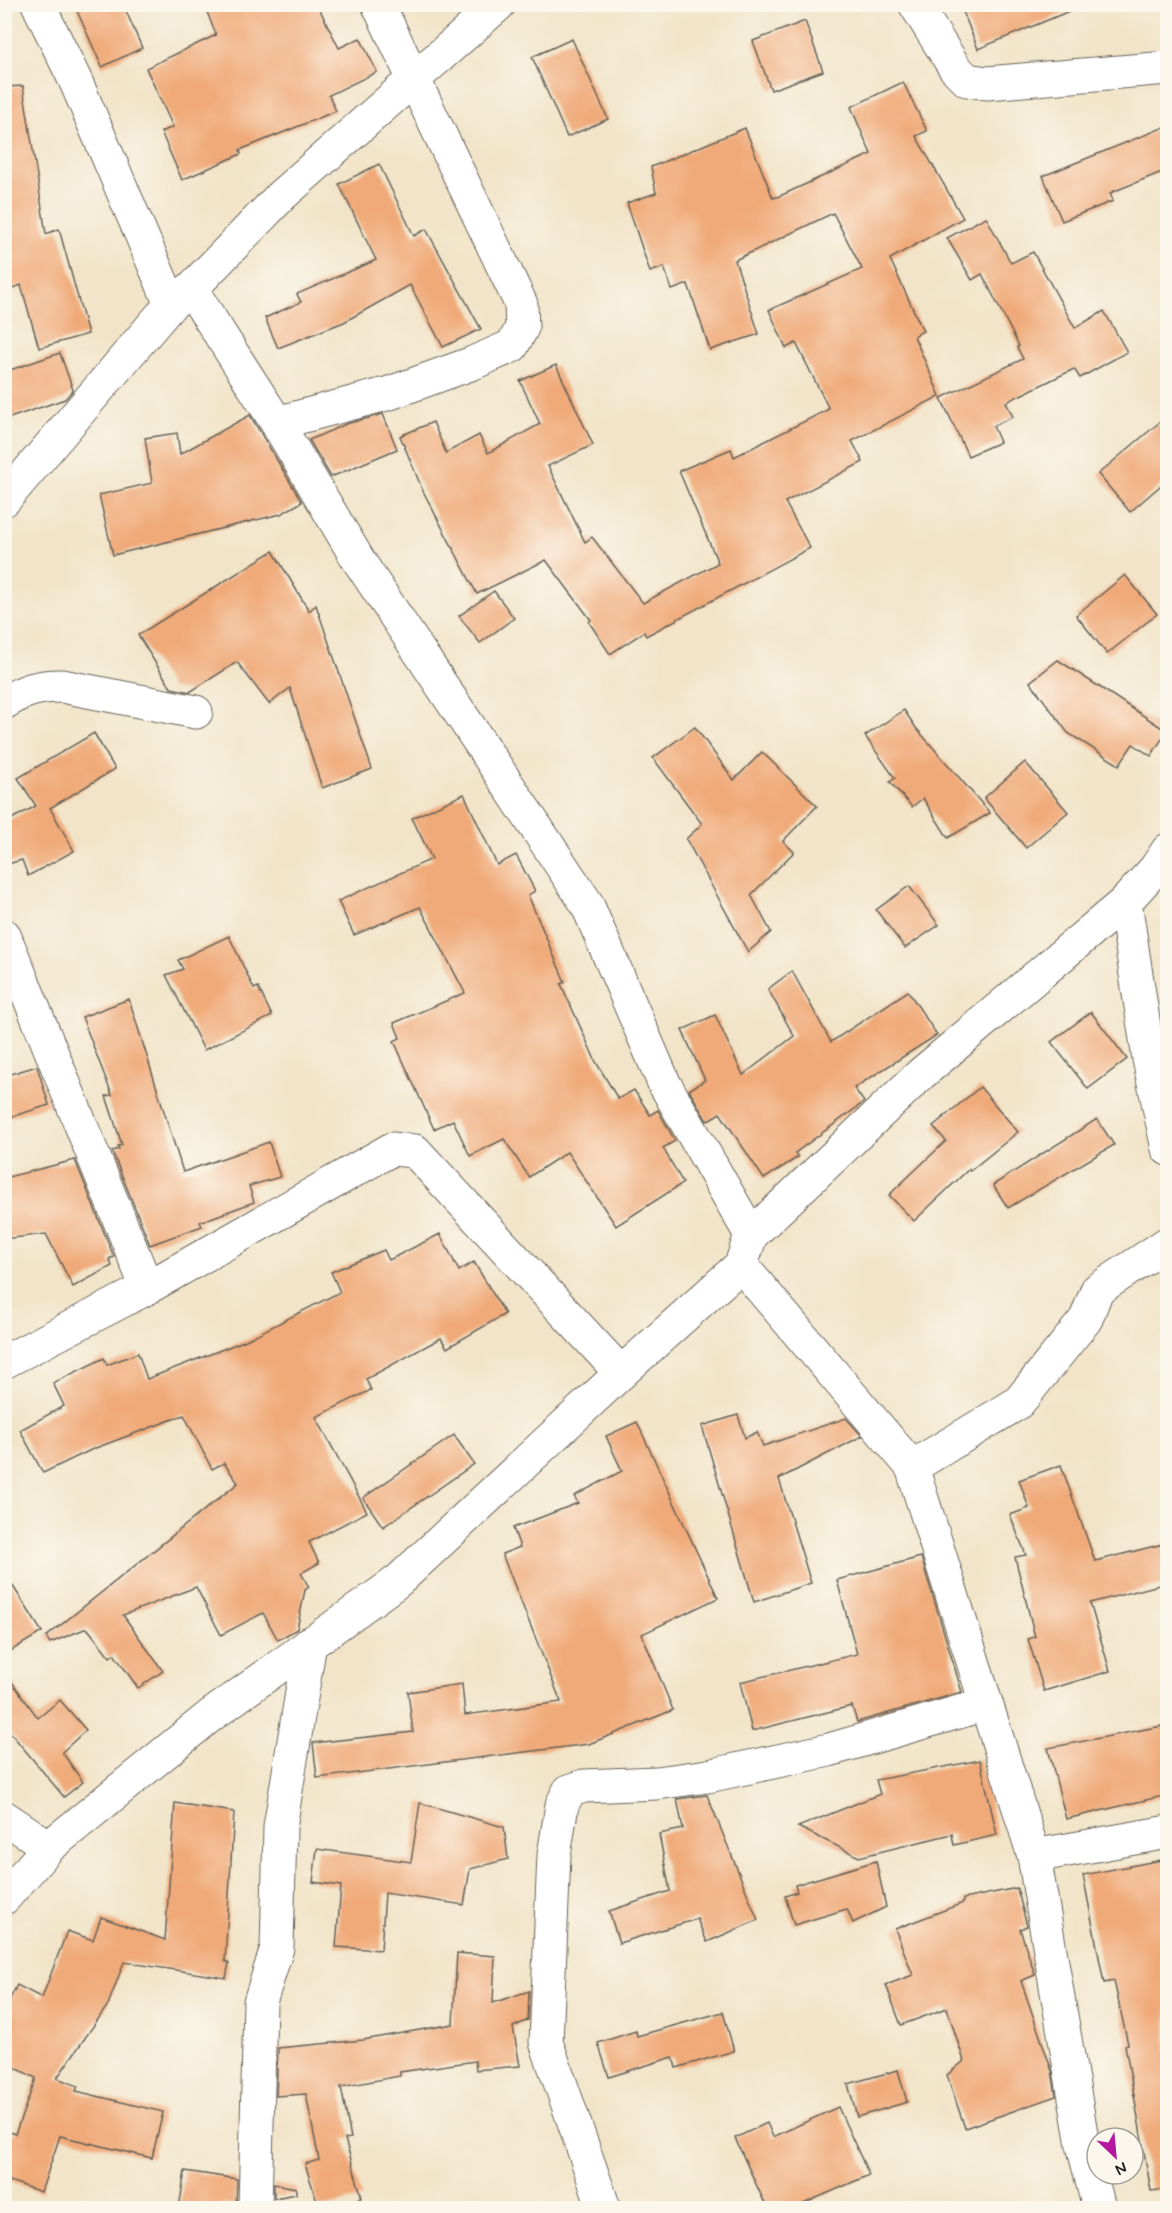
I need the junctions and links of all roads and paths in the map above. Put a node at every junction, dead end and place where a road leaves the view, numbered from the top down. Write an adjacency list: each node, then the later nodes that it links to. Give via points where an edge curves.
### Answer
1 (38, 4): 7 (street)
2 (378, 4): 6 (street)
3 (500, 4): 6 (street)
4 (915, 4): 5 (street, via 955,68 967,80 987,83)
5 (1167, 68)
6 (413, 78): 7 (street, via 282,195); 8 (street, via 521,304 522,328 512,346 473,363 390,393)
7 (181, 297): 8 (street); 9 (street)
8 (277, 423): 17 (street, via 359,561 587,904 664,1083)
9 (4, 500)
10 (4, 703): 11 (street, via 39,686 62,686)
11 (196, 712)
12 (1167, 850): 13 (street)
13 (1125, 902): 15 (street); 17 (street, via 921,1074)
14 (4, 935): 18 (street)
15 (1167, 1149)
16 (1167, 1243): 21 (street, via 1097,1290 1086,1319 1018,1403)
17 (746, 1250): 20 (street); 21 (street)
18 (147, 1288): 19 (street); 20 (street, via 392,1149 415,1151)
19 (4, 1362)
20 (621, 1372): 22 (street, via 398,1581)
21 (912, 1467): 23 (street)
22 (310, 1643): 26 (street, via 210,1716); 29 (street, via 280,1827 277,1948 260,2002)
23 (986, 1704): 27 (street); 30 (street, via 829,1749 708,1776 584,1786 569,1791 562,1805 554,1855 546,2042)
24 (4, 1817): 26 (street)
25 (1167, 1832): 27 (street)
26 (49, 1848): 28 (street)
27 (1034, 1856): 31 (street, via 1083,2145)
28 (4, 1898)
29 (255, 2208)
30 (604, 2208)
31 (1099, 2208)

